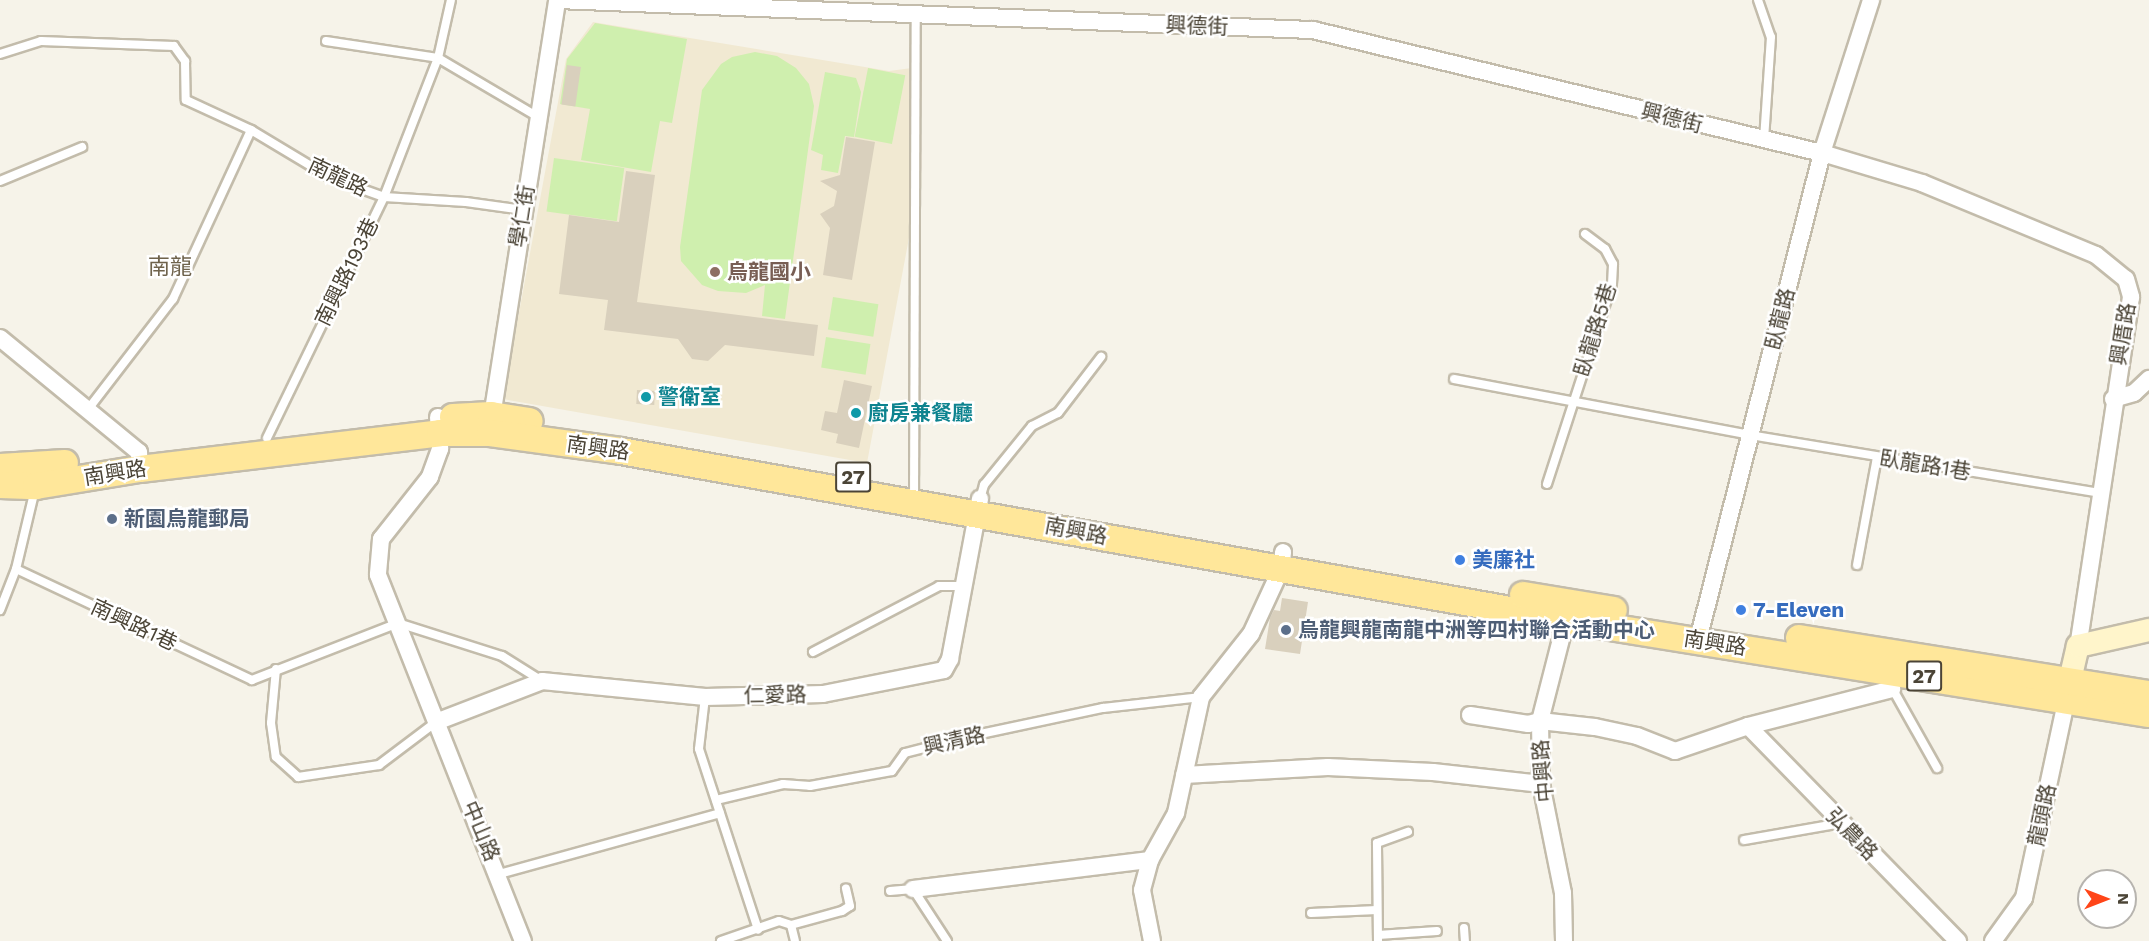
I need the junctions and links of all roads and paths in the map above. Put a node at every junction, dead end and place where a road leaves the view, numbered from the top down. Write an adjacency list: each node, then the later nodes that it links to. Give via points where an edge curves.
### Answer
1 (451, 0): 8 (lane, 南興路193巷)
2 (558, 0): 5 (street, 興德街); 9 (street, 學仁街)
3 (1758, 0): 11 (lane, via 1770,36)
4 (1871, 0): 13 (street, 臥龍路)
5 (916, 17): 11 (street, 興德街, via 1313,30); 36 (lane)
6 (326, 41): 8 (lane)
7 (0, 54): 10 (lane, 南龍路, via 41,41 174,46 185,61 186,100)
8 (438, 58): 9 (lane); 15 (lane, 南興路193巷)
9 (538, 117): 16 (street, 學仁街)
10 (251, 130): 15 (lane, 南龍路, via 331,178); 24 (lane, via 173,299)
11 (1764, 141): 13 (street, 興德街)
12 (82, 147): 14 (lane)
13 (1822, 153): 22 (street, 興厝路, via 1922,183 1998,213 2096,255 2126,279 2131,297); 27 (street, 臥龍路)
14 (0, 181)
15 (384, 197): 16 (lane, 南龍路); 28 (lane, 南興路193巷)
16 (523, 210): 25 (street, 學仁街)
17 (1585, 234): 23 (lane, 臥龍路5巷, via 1605,249 1613,264 1611,284)
18 (0, 338): 24 (street)
19 (1101, 357): 37 (lane, via 1058,413 1032,426 984,485)
20 (1454, 379): 23 (lane, 臥龍路5巷)
21 (2149, 379): 22 (street, via 2134,393)
22 (2113, 399): 35 (street, 興厝路)
23 (1572, 403): 27 (lane, 臥龍路5巷); 33 (lane, 臥龍路5巷)
24 (89, 408): 30 (street)
25 (491, 424): 26 (main road, 南興路 / 27); 36 (main road, 南興路 / 27, via 621,451)
26 (439, 425): 28 (main road, 南興路 / 27); 30 (main road, 南興路 / 27); 44 (street, 中山路, via 440,448 430,477 381,539 378,575)
27 (1750, 435): 29 (lane, 臥龍路1巷); 46 (street, 臥龍路)
28 (267, 438): 30 (main road, 南興路 / 27)
29 (1877, 457): 35 (lane, 臥龍路1巷); 39 (lane)
30 (139, 460): 32 (main road, 南興路 / 27)
31 (0, 467): 32 (main road, 南興路 / 27)
32 (35, 477): 34 (main road, 南興路 / 27); 40 (lane)
33 (1547, 484)
34 (0, 485)
35 (2100, 493): 47 (street, 興厝路)
36 (915, 496): 37 (main road, 南興路 / 27)
37 (979, 506): 38 (main road, 南興路 / 27); 41 (street, 仁愛路)
38 (1282, 561): 43 (main road, 南興路 / 27); 55 (street, via 1251,634)
39 (1857, 565)
40 (16, 569): 42 (lane); 49 (lane, 南興路1巷, via 252,680)
41 (963, 586): 48 (lane, via 939,586); 54 (street, 仁愛路, via 950,660 944,670 823,694)
42 (0, 610)
43 (1568, 611): 46 (main road, 南興路 / 27); 58 (street, 中興路)
44 (398, 623): 49 (lane); 51 (lane, via 502,656); 59 (street, 中山路)
45 (2149, 629): 47 (street)
46 (1700, 633): 50 (main road, 南興路 / 27)
47 (2078, 646): 52 (street, 興厝路)
48 (813, 652)
49 (276, 669): 59 (lane, via 271,723 276,758 298,777 379,765)
50 (1895, 671): 52 (main road, 南興路 / 27); 60 (street); 61 (lane)
51 (542, 681): 54 (street, 仁愛路); 59 (street, 仁愛路)
52 (2069, 690): 53 (main road, 南興路 / 27); 56 (main road, 南興路 / 27); 89 (street, 龍頭路, via 2024,898)
53 (2149, 694)
54 (705, 697): 64 (lane, via 699,749)
55 (1202, 697): 62 (street); 64 (lane, 興清路, via 1103,708 905,753 892,771 810,786 783,784)
56 (2149, 714)
57 (1470, 715): 58 (street, via 1528,724)
58 (1540, 721): 60 (street, via 1637,736 1675,751); 63 (street, 中興路)
59 (436, 722): 70 (street, 中山路)
60 (1748, 726): 66 (street, 弘農路)
61 (1937, 768)
62 (1184, 776): 63 (street, via 1328,767 1433,772); 69 (street, via 1176,813)
63 (1541, 784): 87 (street, 中興路, via 1563,892)
64 (716, 800): 65 (lane)
65 (720, 813): 70 (lane); 78 (lane)
66 (1841, 823): 68 (lane); 88 (street, 弘農路)
67 (1408, 832): 74 (lane, via 1377,843)
68 (1744, 840)
69 (1150, 860): 72 (street); 85 (street, via 1142,890)
70 (499, 874): 81 (street, 中山路)
71 (846, 888): 76 (lane, via 850,906)
72 (913, 889): 73 (lane); 84 (lane)
73 (890, 891)
74 (1377, 910): 75 (lane); 80 (lane)
75 (1311, 913)
76 (791, 925): 78 (lane, via 779,921); 83 (lane)
77 (1464, 928): 86 (lane)
78 (758, 930): 82 (lane)
79 (1437, 931): 80 (lane)
80 (1378, 938)
81 (523, 941)
82 (721, 941)
83 (795, 941)
84 (947, 941)
85 (1152, 941)
86 (1465, 941)
87 (1564, 941)
88 (1958, 941)
89 (1993, 941)

